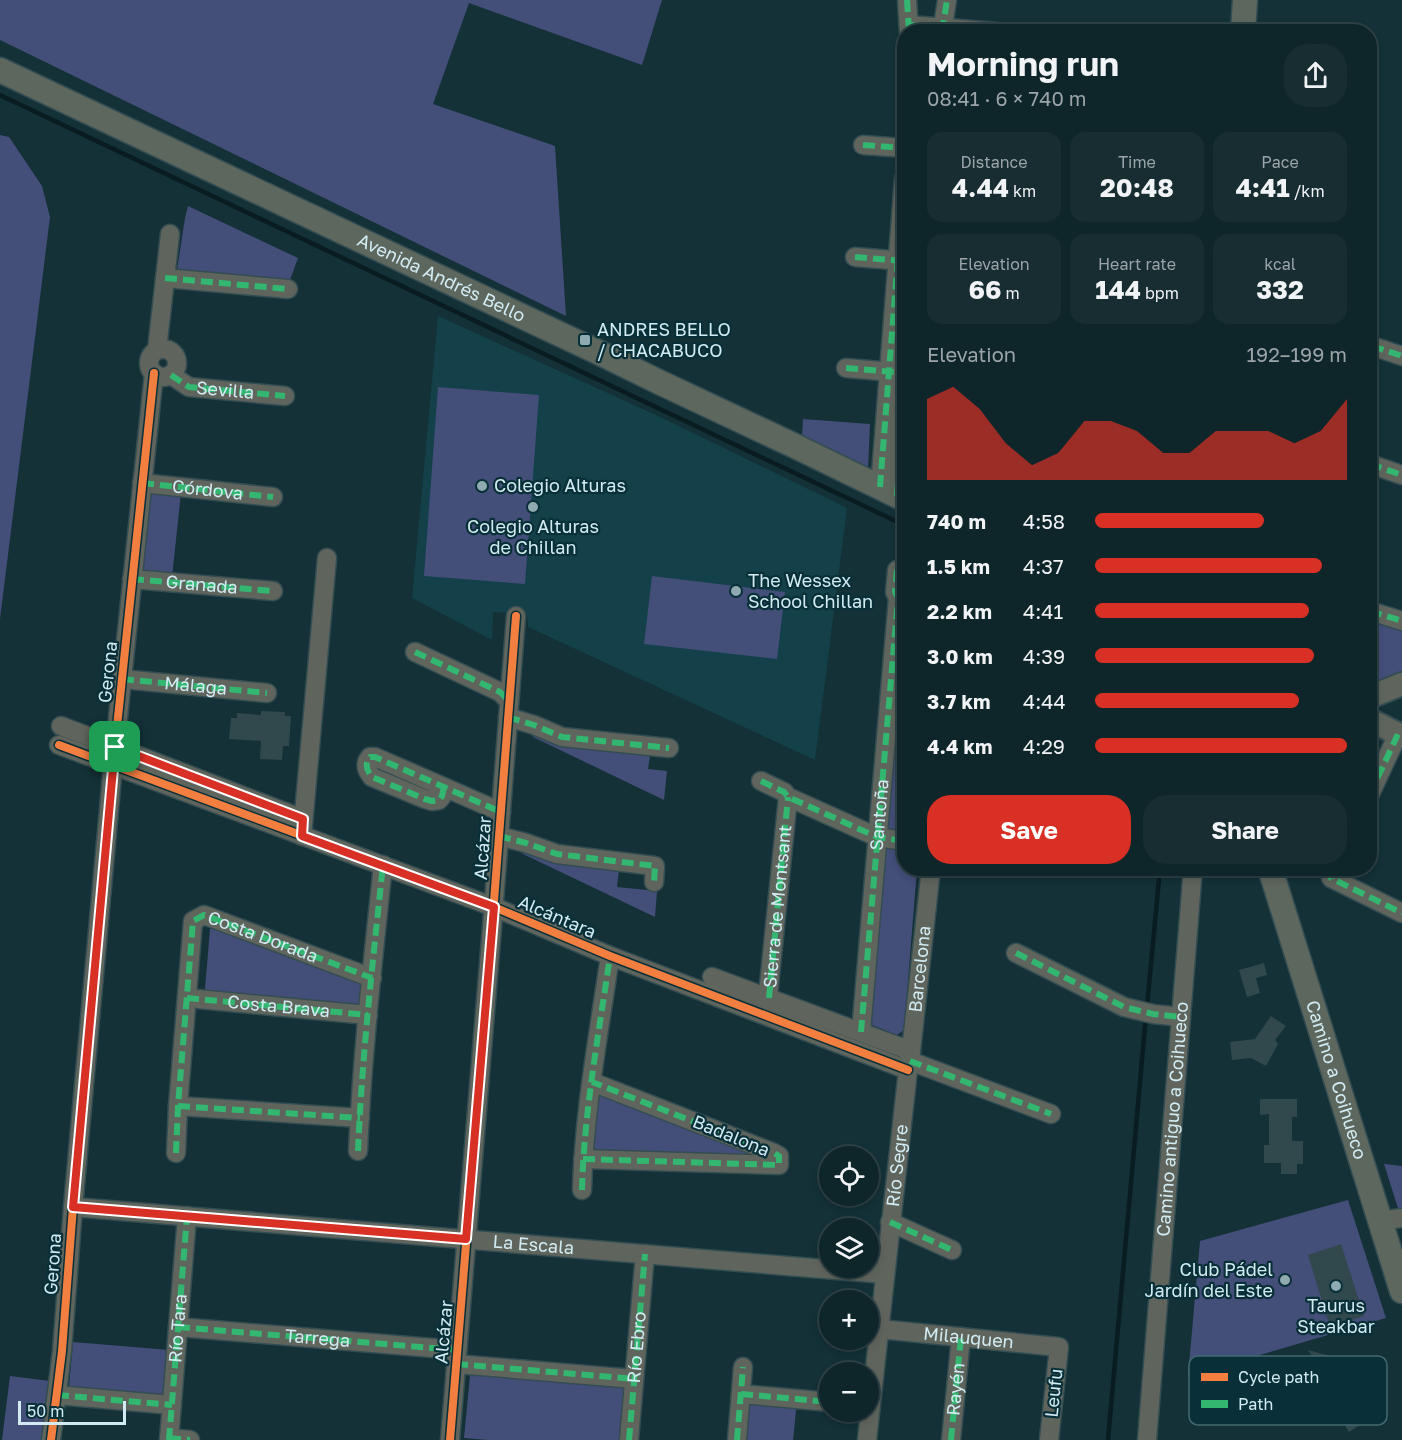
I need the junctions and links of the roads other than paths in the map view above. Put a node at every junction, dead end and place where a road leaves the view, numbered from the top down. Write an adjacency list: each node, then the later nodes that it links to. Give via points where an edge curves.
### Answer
1 (907, 0): 5 (street)
2 (947, 0): 6 (street)
3 (1231, 0): 7 (main road)
4 (1245, 0): 8 (main road)
5 (909, 24)
6 (944, 24)
7 (1229, 24)
8 (1244, 24)
9 (0, 70): 27 (main road, Avenida Andrés Bello)
10 (863, 145): 11 (street)
11 (897, 147)
12 (170, 234): 15 (street, Gerona)
13 (855, 257): 14 (street)
14 (897, 261)
15 (165, 278): 16 (street); 21 (street, Gerona, via 157,350 149,361 151,370)
16 (288, 289)
17 (1377, 348): 18 (street)
18 (1402, 356)
19 (846, 368): 20 (street)
20 (897, 372): 27 (street)
21 (162, 374): 22 (street, Sevilla, via 189,387); 26 (street, Gerona)
22 (285, 396)
23 (897, 466): 27 (street)
24 (1377, 466): 25 (street)
25 (1402, 475)
26 (142, 483): 28 (street, Córdova); 31 (street, Gerona)
27 (894, 494)
28 (273, 496)
29 (327, 558): 55 (street)
30 (897, 570): 33 (street, Santoña)
31 (132, 579): 32 (street, Granada); 39 (street, Gerona)
32 (273, 591)
33 (897, 594)
34 (1377, 613): 36 (street)
35 (516, 616): 43 (street, Alcázar)
36 (1402, 621)
37 (897, 640): 57 (street, Santoña)
38 (415, 652): 43 (street, via 500,692)
39 (122, 679): 41 (street, Málaga); 49 (street, Gerona)
40 (1402, 684): 42 (street)
41 (267, 693)
42 (1377, 694)
43 (508, 709): 48 (street, via 562,737); 54 (street, Alcázar)
44 (1377, 722): 46 (street)
45 (61, 726): 49 (street, Alcántara)
46 (1401, 730): 50 (street)
47 (59, 745): 49 (street, Alcántara)
48 (669, 748)
49 (114, 756): 55 (street, Alcántara); 85 (street, Gerona)
50 (1377, 780)
51 (761, 781): 53 (street, Sierra de Montsant)
52 (444, 787): 54 (street)
53 (788, 797): 57 (street, Sierra de Montsant); 72 (street, Sierra de Montsant)
54 (501, 812): 56 (street, Alcázar)
55 (302, 827): 59 (street, Alcántara)
56 (499, 836): 64 (street, Alcázar, via 557,854 655,866); 65 (street, Alcázar)
57 (878, 837): 58 (street, Sierra de Montsant); 75 (street, Santoña)
58 (897, 840)
59 (382, 866): 65 (street, Alcántara); 70 (street)
60 (930, 876): 76 (street, Barcelona)
61 (1192, 876): 74 (street, Camino antiguo a Coihueco)
62 (1273, 876): 87 (main road, Camino a Coihueco)
63 (1338, 876): 66 (street)
64 (654, 882)
65 (494, 907): 68 (street, Alcántara); 89 (street, Alcázar)
66 (1402, 913)
67 (1016, 953): 74 (street, via 1124,1007)
68 (610, 956): 72 (street, Alcántara); 77 (street)
69 (712, 977): 72 (street, Alcántara)
70 (372, 978): 71 (street, Costa Dorada, via 204,915 193,921); 73 (street)
71 (187, 998): 73 (street, Costa Brava); 78 (street, Costa Dorada)
72 (767, 1006): 75 (street, Alcántara); 76 (street, Alcántara)
73 (368, 1015): 80 (street)
74 (1181, 1017): 115 (street, Camino antiguo a Coihueco)
75 (861, 1032): 76 (street, Alcántara)
76 (909, 1061): 79 (street, Alcántara); 88 (street, Río Segre)
77 (592, 1082): 83 (street); 83 (street, Badalona, via 774,1153 779,1156 779,1165)
78 (178, 1106): 80 (street); 82 (street, Costa Dorada)
79 (1051, 1114)
80 (360, 1118): 81 (street)
81 (358, 1151)
82 (176, 1153)
83 (583, 1160): 84 (street)
84 (582, 1190)
85 (73, 1207): 86 (street, La Escala); 102 (street, Gerona)
86 (187, 1216): 89 (street, La Escala); 94 (street, Río Tara)
87 (1391, 1219): 93 (main road, Camino a Coihueco)
88 (890, 1222): 90 (street); 92 (street, Río Segre)
89 (466, 1239): 91 (street, La Escala); 98 (street, Alcázar)
90 (952, 1250)
91 (645, 1254): 92 (street, La Escala); 100 (street, Río Ebro)
92 (885, 1274): 95 (street, Río Segre)
93 (1402, 1291)
94 (178, 1328): 98 (street, Tarrega); 104 (street, Río Tara)
95 (879, 1329): 96 (street, Milauquen)
96 (961, 1337): 97 (street, Milauquen); 113 (street, Rayén)
97 (1059, 1347): 114 (street, Leufu)
98 (457, 1357): 100 (street, Tarrega); 109 (street, Alcázar)
99 (743, 1366): 101 (street)
100 (634, 1379): 110 (street, Río Ebro)
101 (741, 1394): 103 (street); 111 (street)
102 (57, 1395): 104 (street); 107 (street, Gerona)
103 (819, 1401)
104 (172, 1405): 106 (street, Río Tara)
105 (869, 1422): 112 (street, Río Segre)
106 (169, 1439): 108 (street)
107 (51, 1440)
108 (190, 1440)
109 (450, 1440)
110 (629, 1440)
111 (737, 1440)
112 (867, 1440)
113 (951, 1440)
114 (1049, 1440)
115 (1147, 1440)

